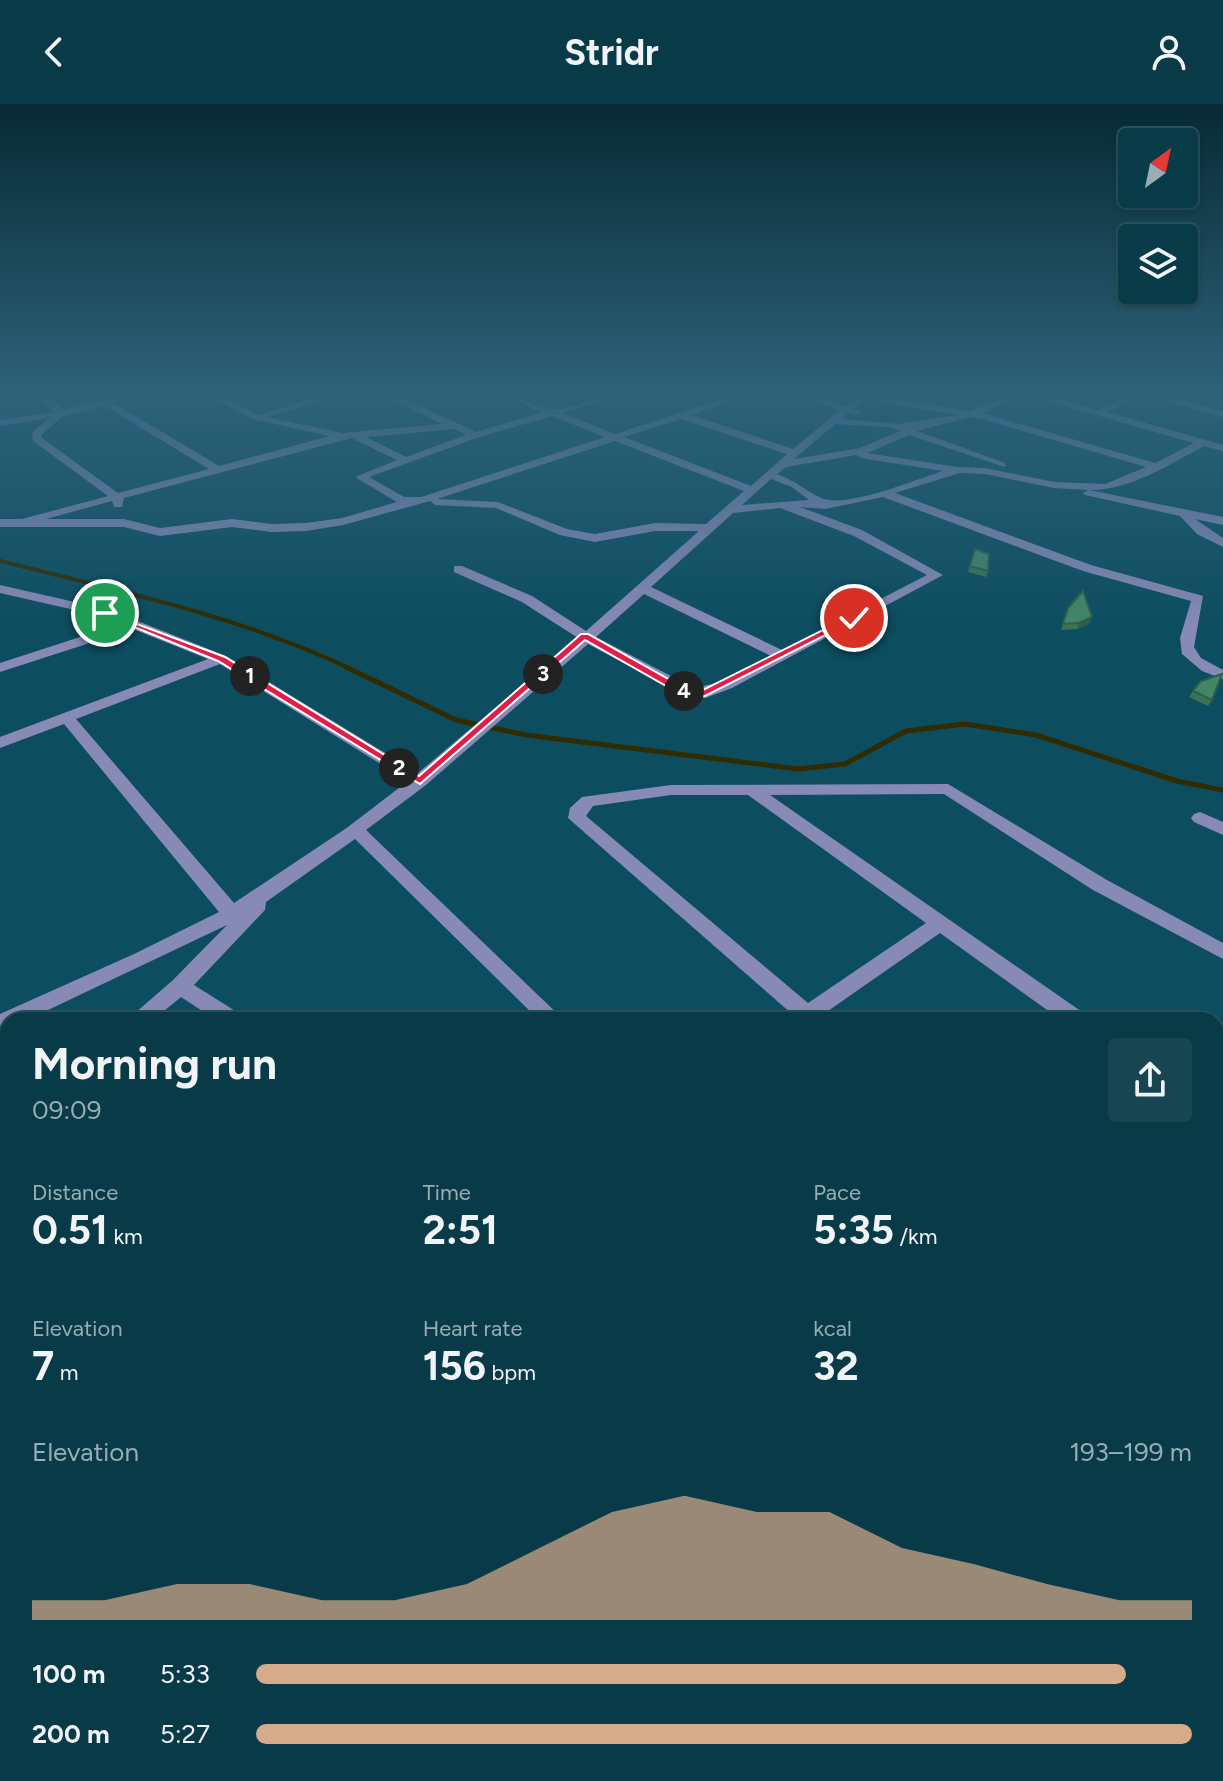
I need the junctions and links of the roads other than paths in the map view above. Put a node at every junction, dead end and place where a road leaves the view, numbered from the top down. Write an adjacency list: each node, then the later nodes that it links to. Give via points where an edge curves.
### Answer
1 (83, 472): 16 (street)
2 (215, 472): 16 (street)
3 (373, 472): 17 (street, via 360,477)
4 (508, 472): 17 (street)
5 (704, 472): 15 (street)
6 (773, 472): 12 (street)
7 (884, 472): 13 (street)
8 (948, 472): 13 (street)
9 (991, 472): 14 (street)
10 (1020, 472): 14 (street)
11 (1143, 472): 14 (street, via 1106,487)
12 (770, 475): 15 (street); 19 (street, via 796,485)
13 (894, 483): 19 (street, via 855,502); 39 (street, via 1087,568 1198,599 1188,656 1196,665)
14 (1054, 485): 21 (street)
15 (751, 490): 20 (street)
16 (118, 498): 22 (street); 25 (street)
17 (412, 502): 25 (street, via 306,527 232,523 160,532); 26 (street, via 498,505 564,532 595,538 655,527)
18 (781, 504): 19 (street); 20 (street); 27 (street)
19 (821, 504): 27 (street)
20 (729, 510): 26 (street)
21 (1186, 516): 23 (street); 28 (street)
22 (27, 521): 24 (street); 25 (street)
23 (1223, 521)
24 (0, 523)
25 (124, 523)
26 (707, 528): 30 (street)
27 (858, 533): 36 (street, via 937,575)
28 (1223, 543)
29 (458, 569): 35 (street, via 527,599)
30 (641, 587): 35 (street); 36 (street)
31 (0, 589): 32 (street)
32 (28, 596): 33 (street); 34 (street)
33 (0, 604)
34 (134, 624): 37 (street); 38 (street)
35 (584, 636): 36 (street, via 691,693 727,685); 42 (street)
36 (782, 656)
37 (221, 659): 40 (street); 42 (street)
38 (0, 668)
39 (1223, 675)
40 (67, 718): 41 (street); 48 (street)
41 (0, 743)
42 (420, 781): 45 (street)
43 (752, 790): 49 (street); 50 (street, via 948,789 1100,885); 56 (street, via 671,790 588,801 577,818)
44 (1200, 818): 46 (street)
45 (355, 829): 47 (street); 55 (street)
46 (1223, 829)
47 (274, 888): 48 (street); 51 (street)
48 (231, 913): 52 (street)
49 (938, 924): 57 (street); 58 (street)
50 (1223, 952)
51 (180, 986): 53 (street); 54 (street)
52 (27, 1012)
53 (148, 1012)
54 (220, 1012)
55 (545, 1012)
56 (797, 1012)
57 (810, 1012)
58 (1065, 1012)

